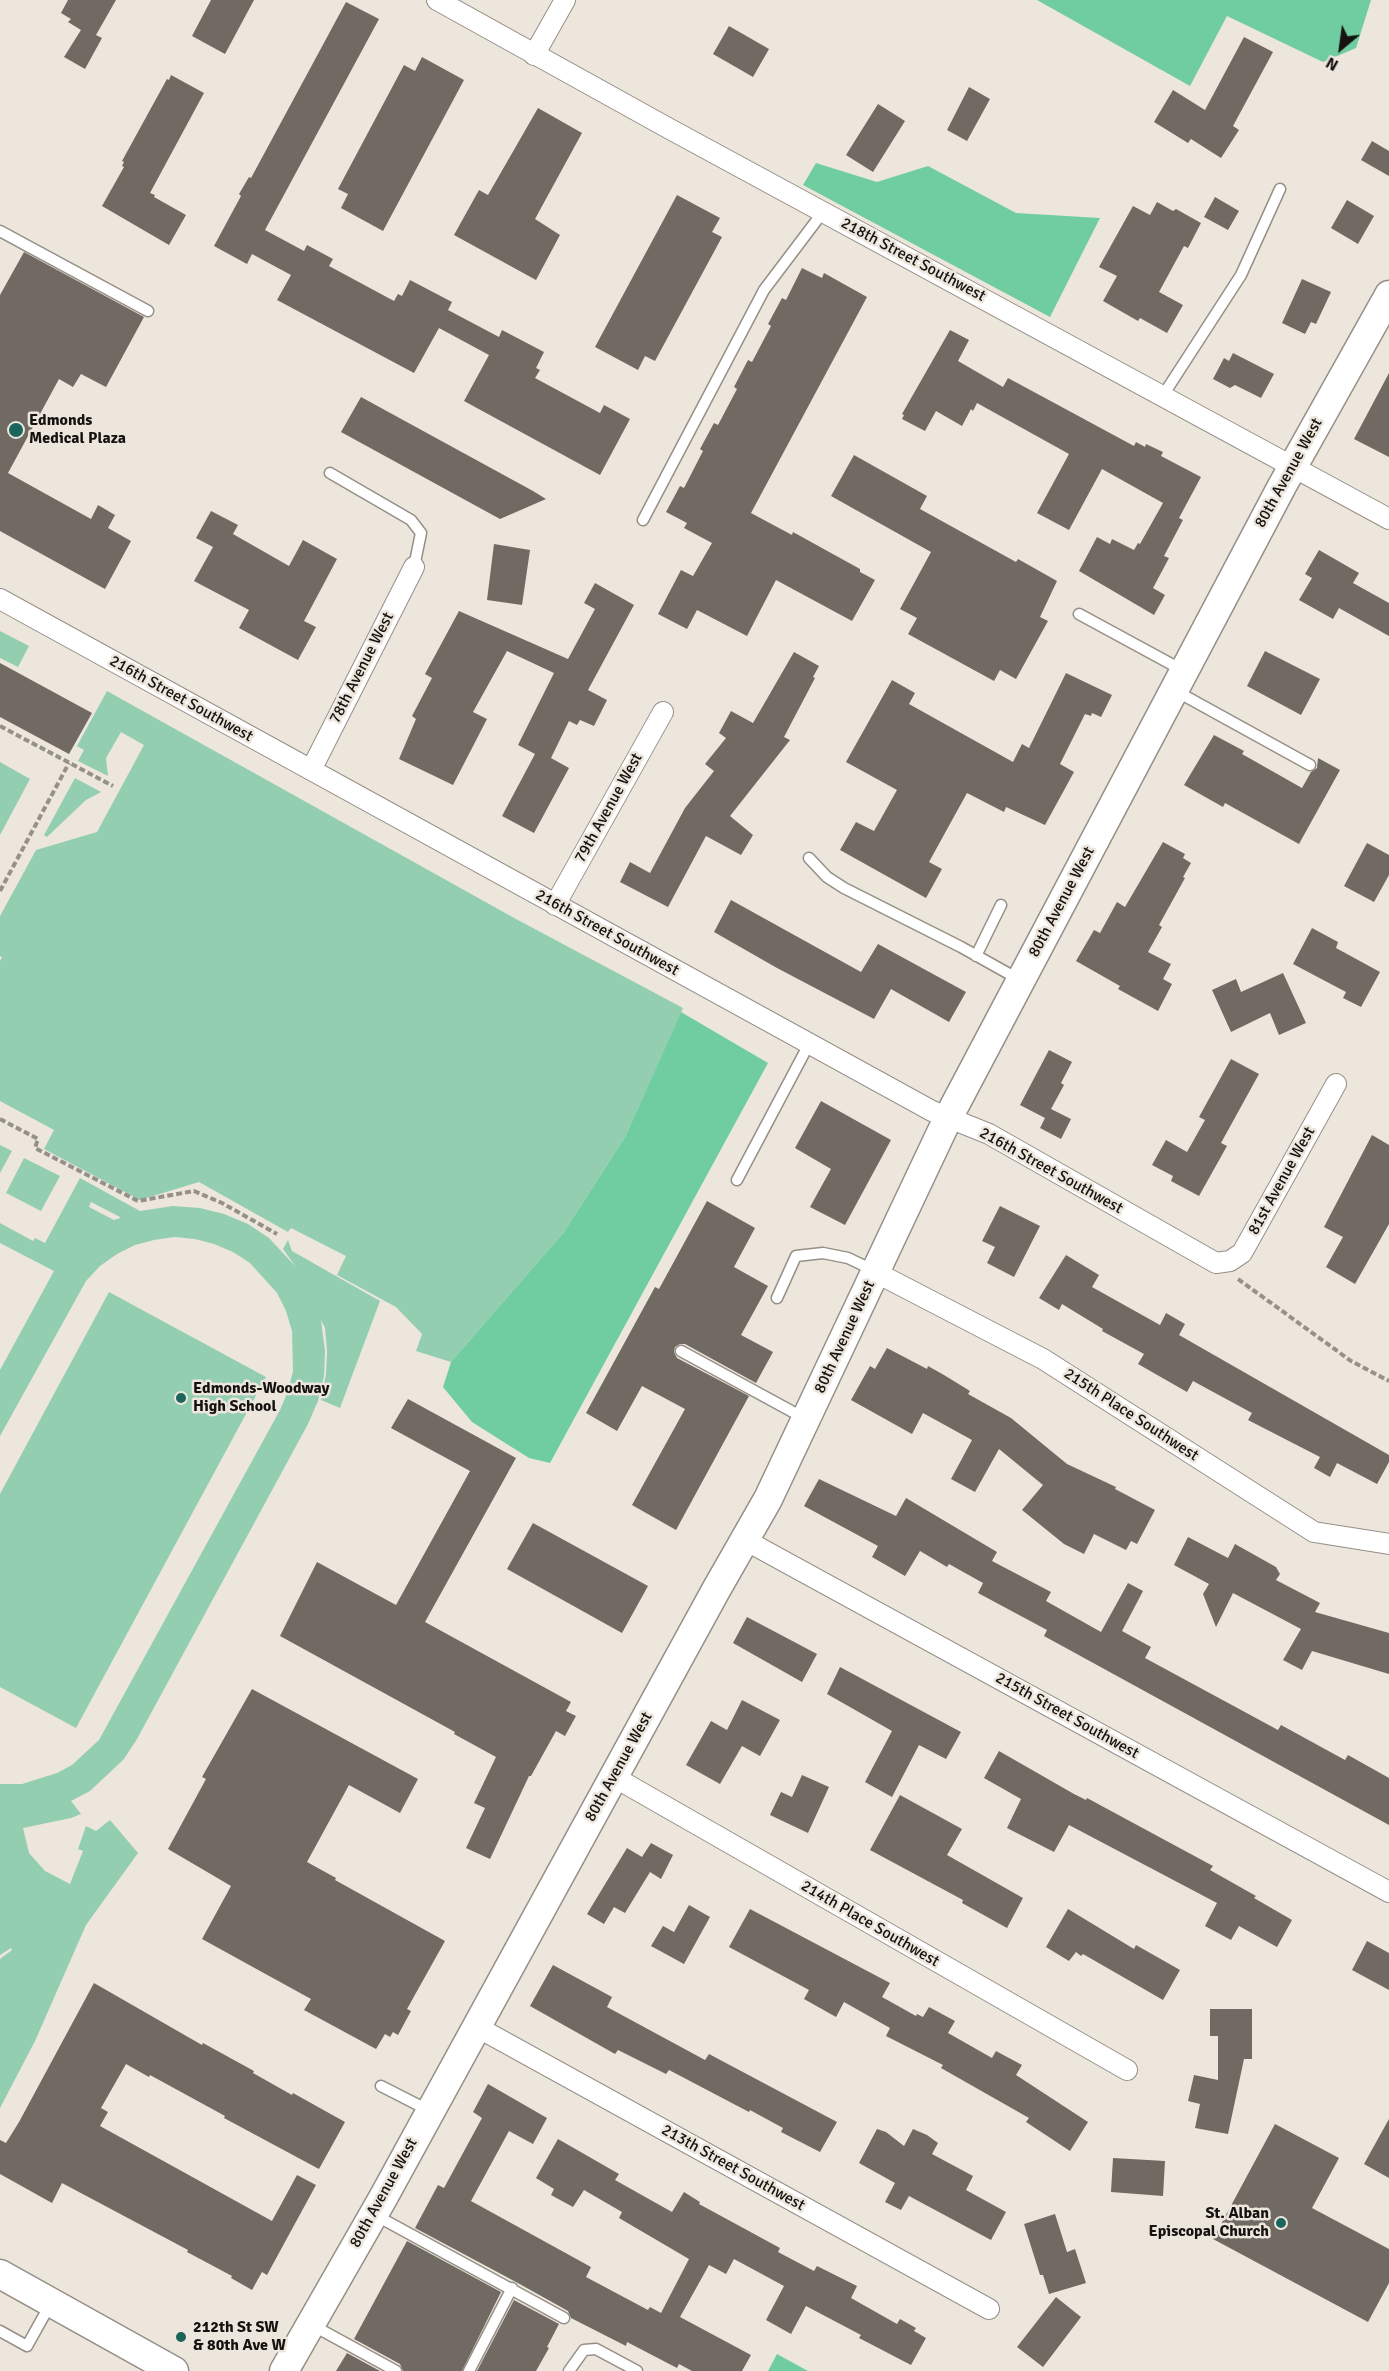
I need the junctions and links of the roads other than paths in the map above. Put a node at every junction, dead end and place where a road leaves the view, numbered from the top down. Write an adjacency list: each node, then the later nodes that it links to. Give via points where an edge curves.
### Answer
1 (438, 0): 3 (street, 218th Street Southwest)
2 (565, 0): 3 (street)
3 (534, 55): 5 (street, 218th Street Southwest)
4 (1280, 189): 9 (lane, via 1241,274)
5 (823, 212): 9 (street, 218th Street Southwest); 13 (lane, via 764,290)
6 (0, 231): 8 (lane)
7 (1389, 294): 10 (street, 80th Avenue West)
8 (148, 311)
9 (1162, 397): 10 (street, 218th Street Southwest)
10 (1292, 467): 12 (street, 218th Street Southwest); 17 (street, 80th Avenue West)
11 (330, 474): 14 (lane, via 411,520 421,533)
12 (1389, 519)
13 (643, 520)
14 (414, 567): 20 (street, 78th Avenue West)
15 (0, 599): 20 (street, 216th Street Southwest)
16 (1079, 614): 17 (lane)
17 (1179, 681): 19 (lane); 25 (street, 80th Avenue West)
18 (663, 712): 22 (street, 79th Avenue West)
19 (1310, 765)
20 (311, 770): 22 (street, 216th Street Southwest)
21 (809, 858): 24 (lane, via 844,888)
22 (555, 905): 26 (street, 216th Street Southwest)
23 (1000, 905): 24 (lane)
24 (975, 956): 25 (lane)
25 (1020, 980): 28 (street, 80th Avenue West)
26 (808, 1044): 28 (street, 216th Street Southwest); 29 (lane)
27 (1336, 1084): 30 (street, 81st Avenue West, via 1242,1252 1230,1261)
28 (948, 1118): 30 (street, 216th Street Southwest, via 989,1134); 31 (street, 80th Avenue West)
29 (737, 1180)
30 (1216, 1263)
31 (875, 1272): 32 (lane, via 848,1258 823,1253 796,1256); 34 (street, 80th Avenue West); 36 (street, 215th Place Southwest, via 1043,1359 1314,1532)
32 (777, 1298)
33 (681, 1351): 34 (lane)
34 (807, 1420): 35 (street, 80th Avenue West)
35 (745, 1540): 37 (street, 80th Avenue West); 38 (street, 215th Street Southwest)
36 (1389, 1544)
37 (614, 1777): 39 (street, 80th Avenue West); 40 (street, 214th Place Southwest)
38 (1389, 1893)
39 (477, 2027): 42 (street, 80th Avenue West); 47 (street, 213th Street Southwest)
40 (1127, 2070)
41 (381, 2086): 42 (lane)
42 (430, 2111): 43 (street, 80th Avenue West)
43 (373, 2213): 45 (lane); 49 (street, 80th Avenue West)
44 (0, 2274): 46 (street)
45 (512, 2288): 48 (lane); 54 (lane)
46 (51, 2303): 50 (lane, via 27,2346); 51 (street)
47 (989, 2309)
48 (564, 2318)
49 (310, 2324): 52 (street, 80th Avenue West); 53 (lane)
50 (0, 2331)
51 (174, 2371)
52 (284, 2371)
53 (396, 2371)
54 (469, 2371)
55 (569, 2371): 56 (lane, via 584,2350 596,2349)
56 (637, 2371)

